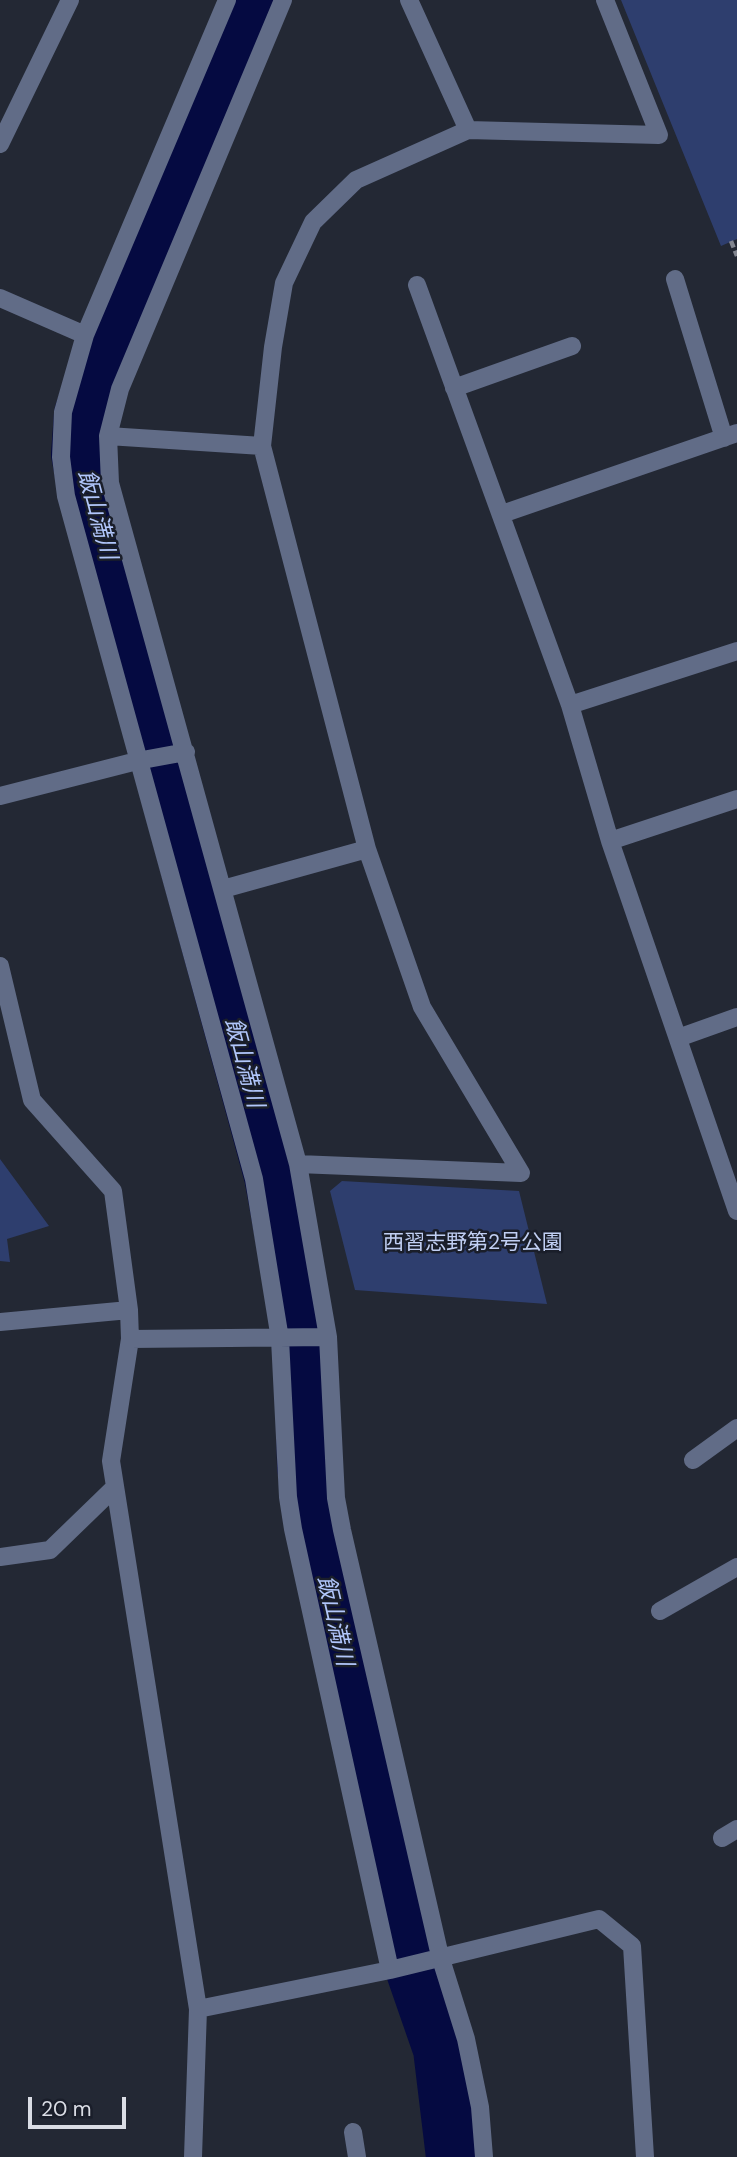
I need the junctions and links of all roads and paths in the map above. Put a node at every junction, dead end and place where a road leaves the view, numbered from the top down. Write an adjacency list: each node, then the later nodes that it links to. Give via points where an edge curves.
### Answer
1 (70, 0): 7 (street)
2 (227, 0): 13 (street)
3 (283, 0): 17 (street, via 120,389)
4 (409, 0): 6 (street)
5 (605, 0): 6 (street, via 659,135)
6 (468, 130): 18 (street, via 356,180 313,222 284,283)
7 (0, 144)
8 (731, 242): 9 (path)
9 (737, 256)
10 (675, 279): 16 (street)
11 (417, 285): 15 (street)
12 (0, 298): 13 (street)
13 (85, 335): 23 (street, via 63,412 61,457 66,496)
14 (572, 346): 15 (street)
15 (454, 388): 19 (street)
16 (730, 435): 19 (street)
17 (108, 436): 18 (street); 22 (street, via 110,483)
18 (262, 446): 27 (street)
19 (502, 514): 21 (street)
20 (737, 651): 21 (street)
21 (570, 705): 26 (street)
22 (178, 753): 23 (street); 28 (street)
23 (137, 761): 24 (street); 39 (street, via 254,1180)
24 (0, 796)
25 (737, 799): 26 (street)
26 (610, 841): 31 (street)
27 (367, 849): 28 (street); 32 (street, via 422,1007 521,1173)
28 (223, 888): 32 (street)
29 (0, 965): 35 (street, via 32,1100 113,1191)
30 (737, 1017): 31 (street)
31 (678, 1038): 33 (street)
32 (298, 1164): 37 (street)
33 (734, 1191): 34 (street)
34 (737, 1211)
35 (129, 1310): 36 (street); 38 (street)
36 (0, 1322)
37 (321, 1337): 39 (street); 46 (street, via 336,1498)
38 (130, 1339): 39 (street); 42 (street, via 111,1461)
39 (286, 1339): 47 (street, via 288,1497 293,1529)
40 (737, 1428): 41 (street)
41 (693, 1461)
42 (114, 1488): 43 (street, via 50,1549); 48 (street)
43 (0, 1557)
44 (737, 1567): 45 (street)
45 (660, 1611)
46 (431, 1959): 47 (street); 52 (street, via 466,2039 480,2107); 53 (street, via 599,1919 632,1946)
47 (390, 1970): 48 (street)
48 (198, 2009): 50 (street)
49 (353, 2132): 51 (street)
50 (193, 2157)
51 (357, 2157)
52 (484, 2157)
53 (645, 2157)

